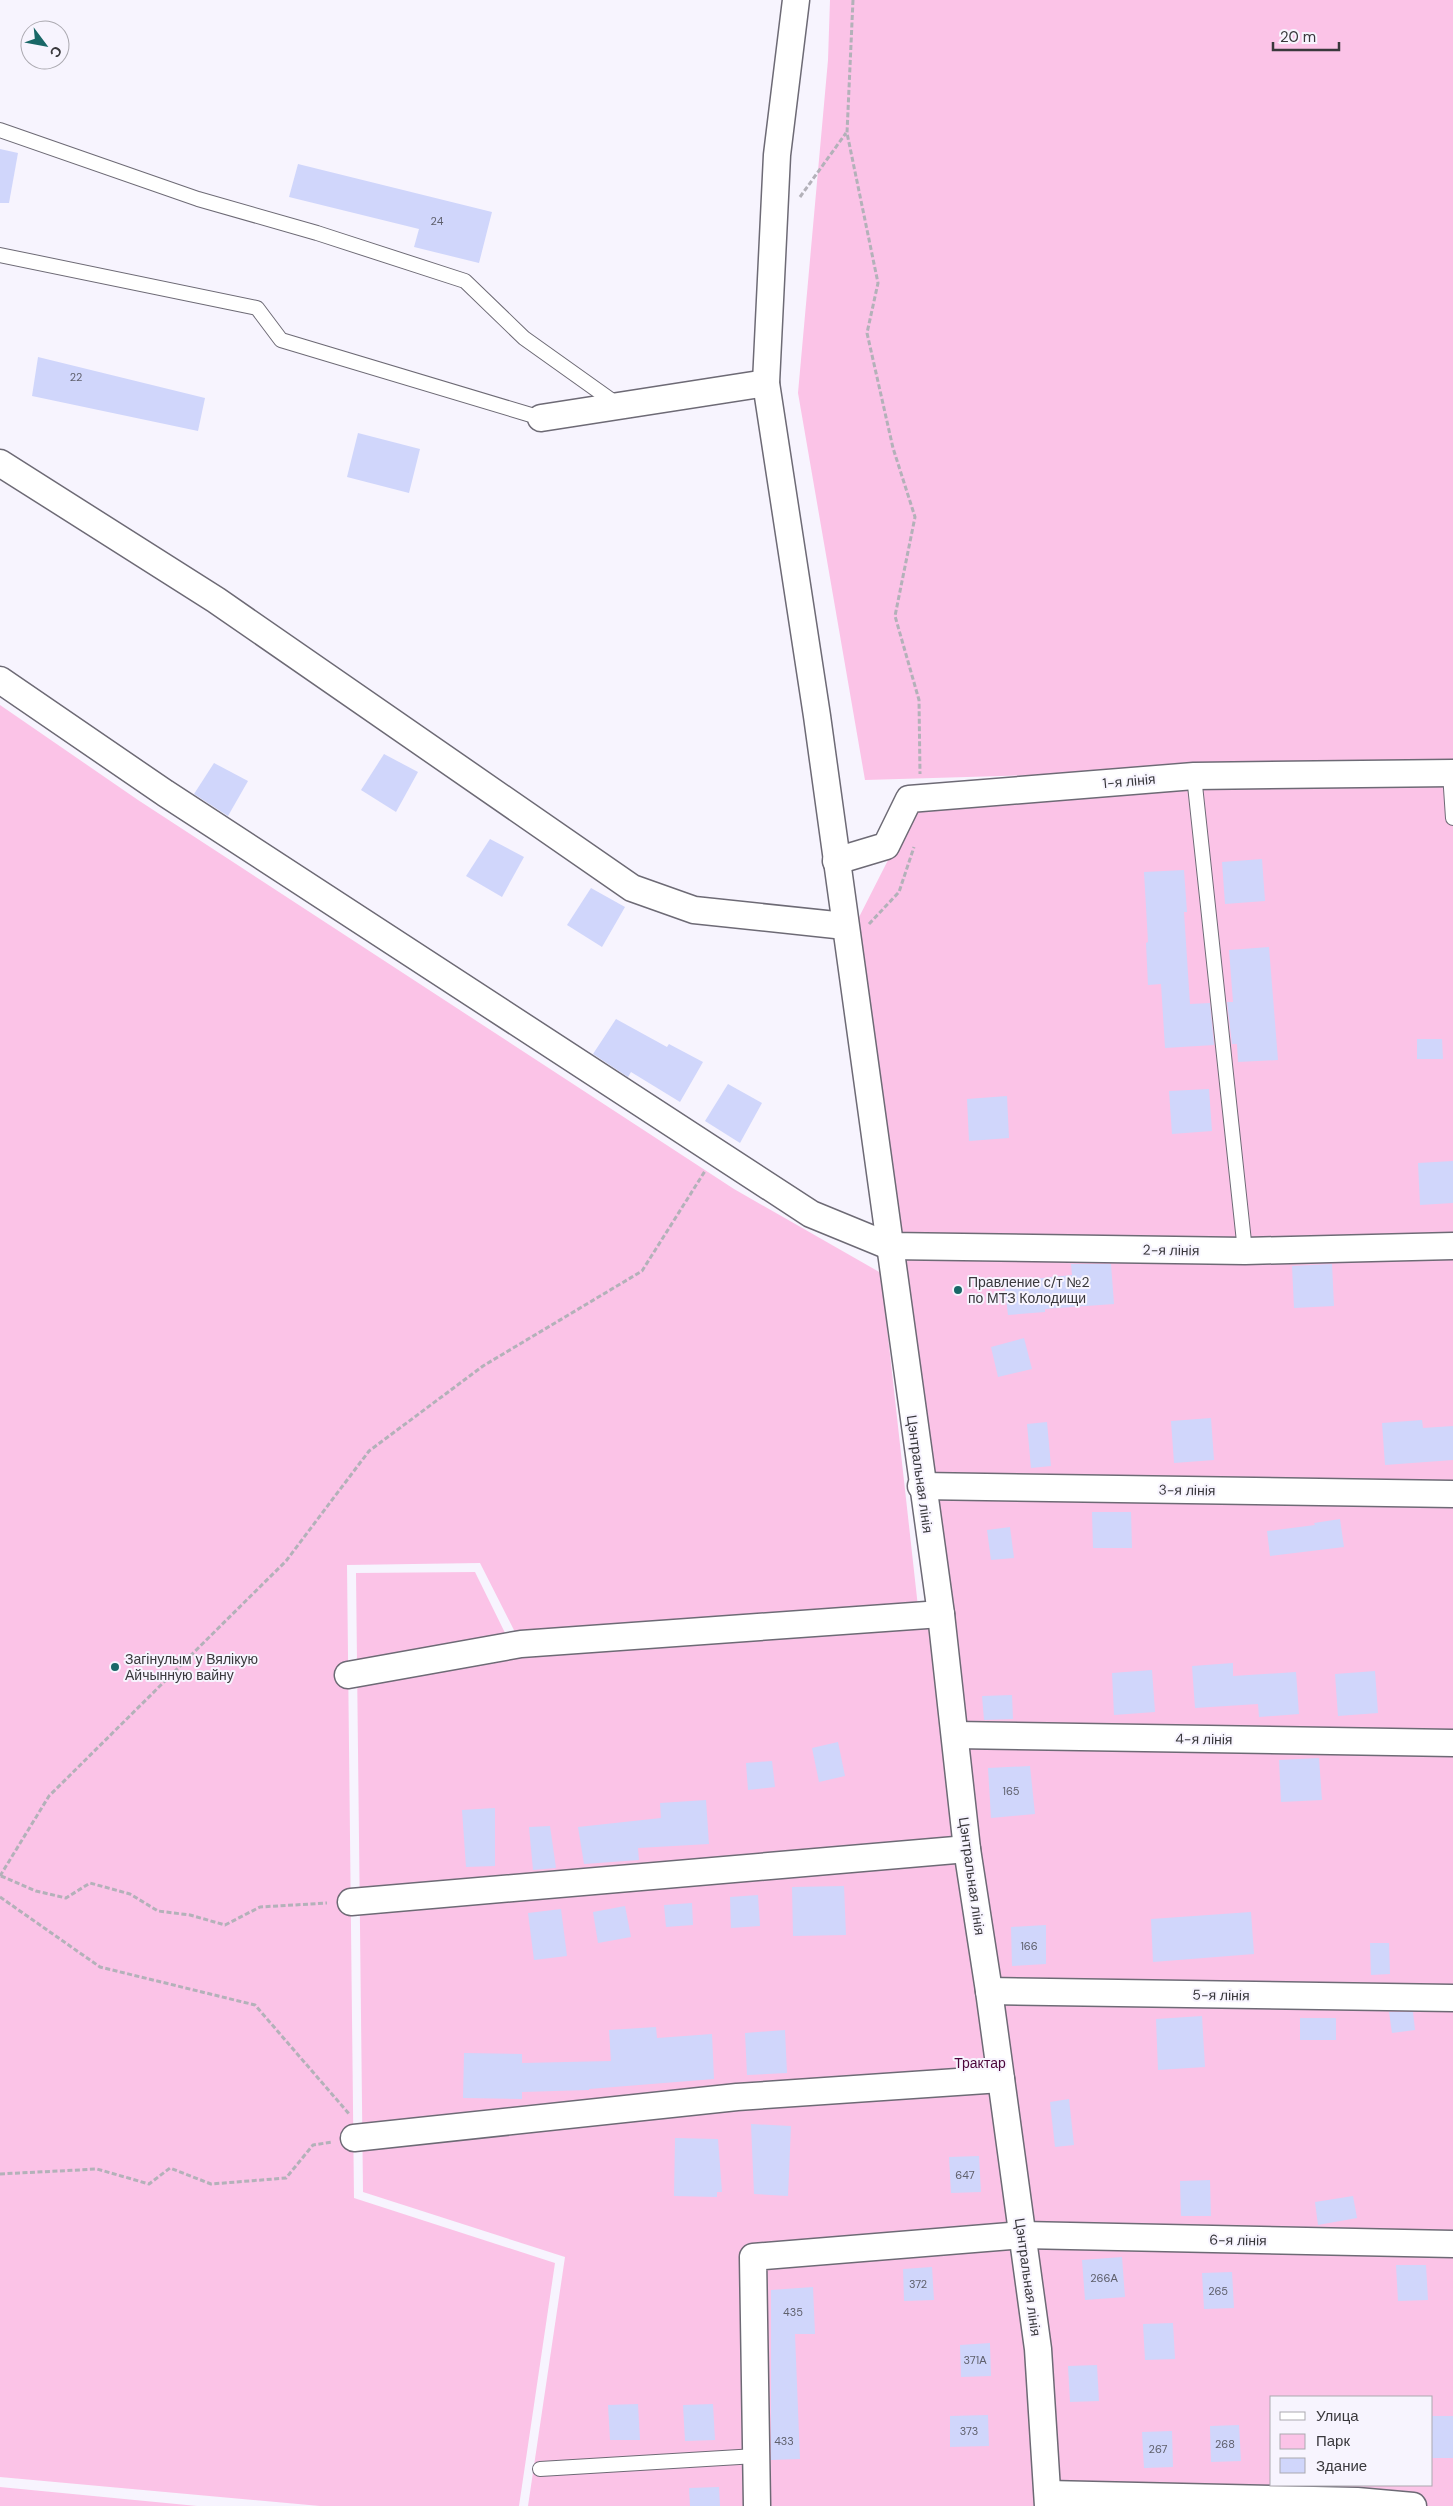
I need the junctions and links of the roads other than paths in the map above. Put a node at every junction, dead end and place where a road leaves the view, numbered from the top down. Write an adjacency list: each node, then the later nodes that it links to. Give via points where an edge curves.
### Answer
1 (796, 0): 4 (street, Цэнтральная лінія, via 777,155)
2 (0, 130): 5 (lane, via 198,199 318,233 466,281 524,338)
3 (0, 255): 6 (lane, via 257,308 281,340)
4 (766, 384): 5 (street); 12 (street, Цэнтральная лінія)
5 (618, 406): 6 (street)
6 (541, 418)
7 (0, 463): 13 (street, via 216,600 632,888 694,910)
8 (0, 680): 14 (street, via 165,793 810,1214)
9 (1452, 773): 10 (street, 1-я лінія); 11 (lane)
10 (1194, 776): 12 (street, 1-я лінія, via 909,799 886,846); 16 (lane)
11 (1453, 818)
12 (836, 861): 13 (street, Цэнтральная лінія)
13 (857, 926): 14 (street, Цэнтральная лінія)
14 (889, 1246): 16 (street, 2-я лінія); 17 (street, Цэнтральная лінія)
15 (1453, 1246): 16 (street, 2-я лінія)
16 (1245, 1251)
17 (921, 1486): 18 (street, 3-я лінія); 19 (street, Цэнтральная лінія)
18 (1453, 1494)
19 (940, 1614): 20 (street, via 521,1644); 21 (street, Цэнтральная лінія)
20 (348, 1675)
21 (955, 1735): 22 (street, 4-я лінія); 23 (street, Цэнтральная лінія)
22 (1453, 1743)
23 (967, 1849): 24 (street); 25 (street, Цэнтральная лінія)
24 (351, 1902)
25 (989, 1991): 26 (street, 5-я лінія); 27 (street, Цэнтральная лінія)
26 (1453, 1998)
27 (1001, 2079): 28 (street, via 738,2098); 29 (street, Цэнтральная лінія)
28 (354, 2138)
29 (1023, 2235): 30 (street, 6-я лінія); 31 (street, 6-я лінія, via 753,2257); 33 (street, Цэнтральная лінія, via 1038,2349)
30 (1453, 2244)
31 (756, 2456): 32 (lane); 34 (street)
32 (540, 2468)
33 (1048, 2500): 35 (street, via 1357,2501)
34 (757, 2506)
35 (1413, 2506)

